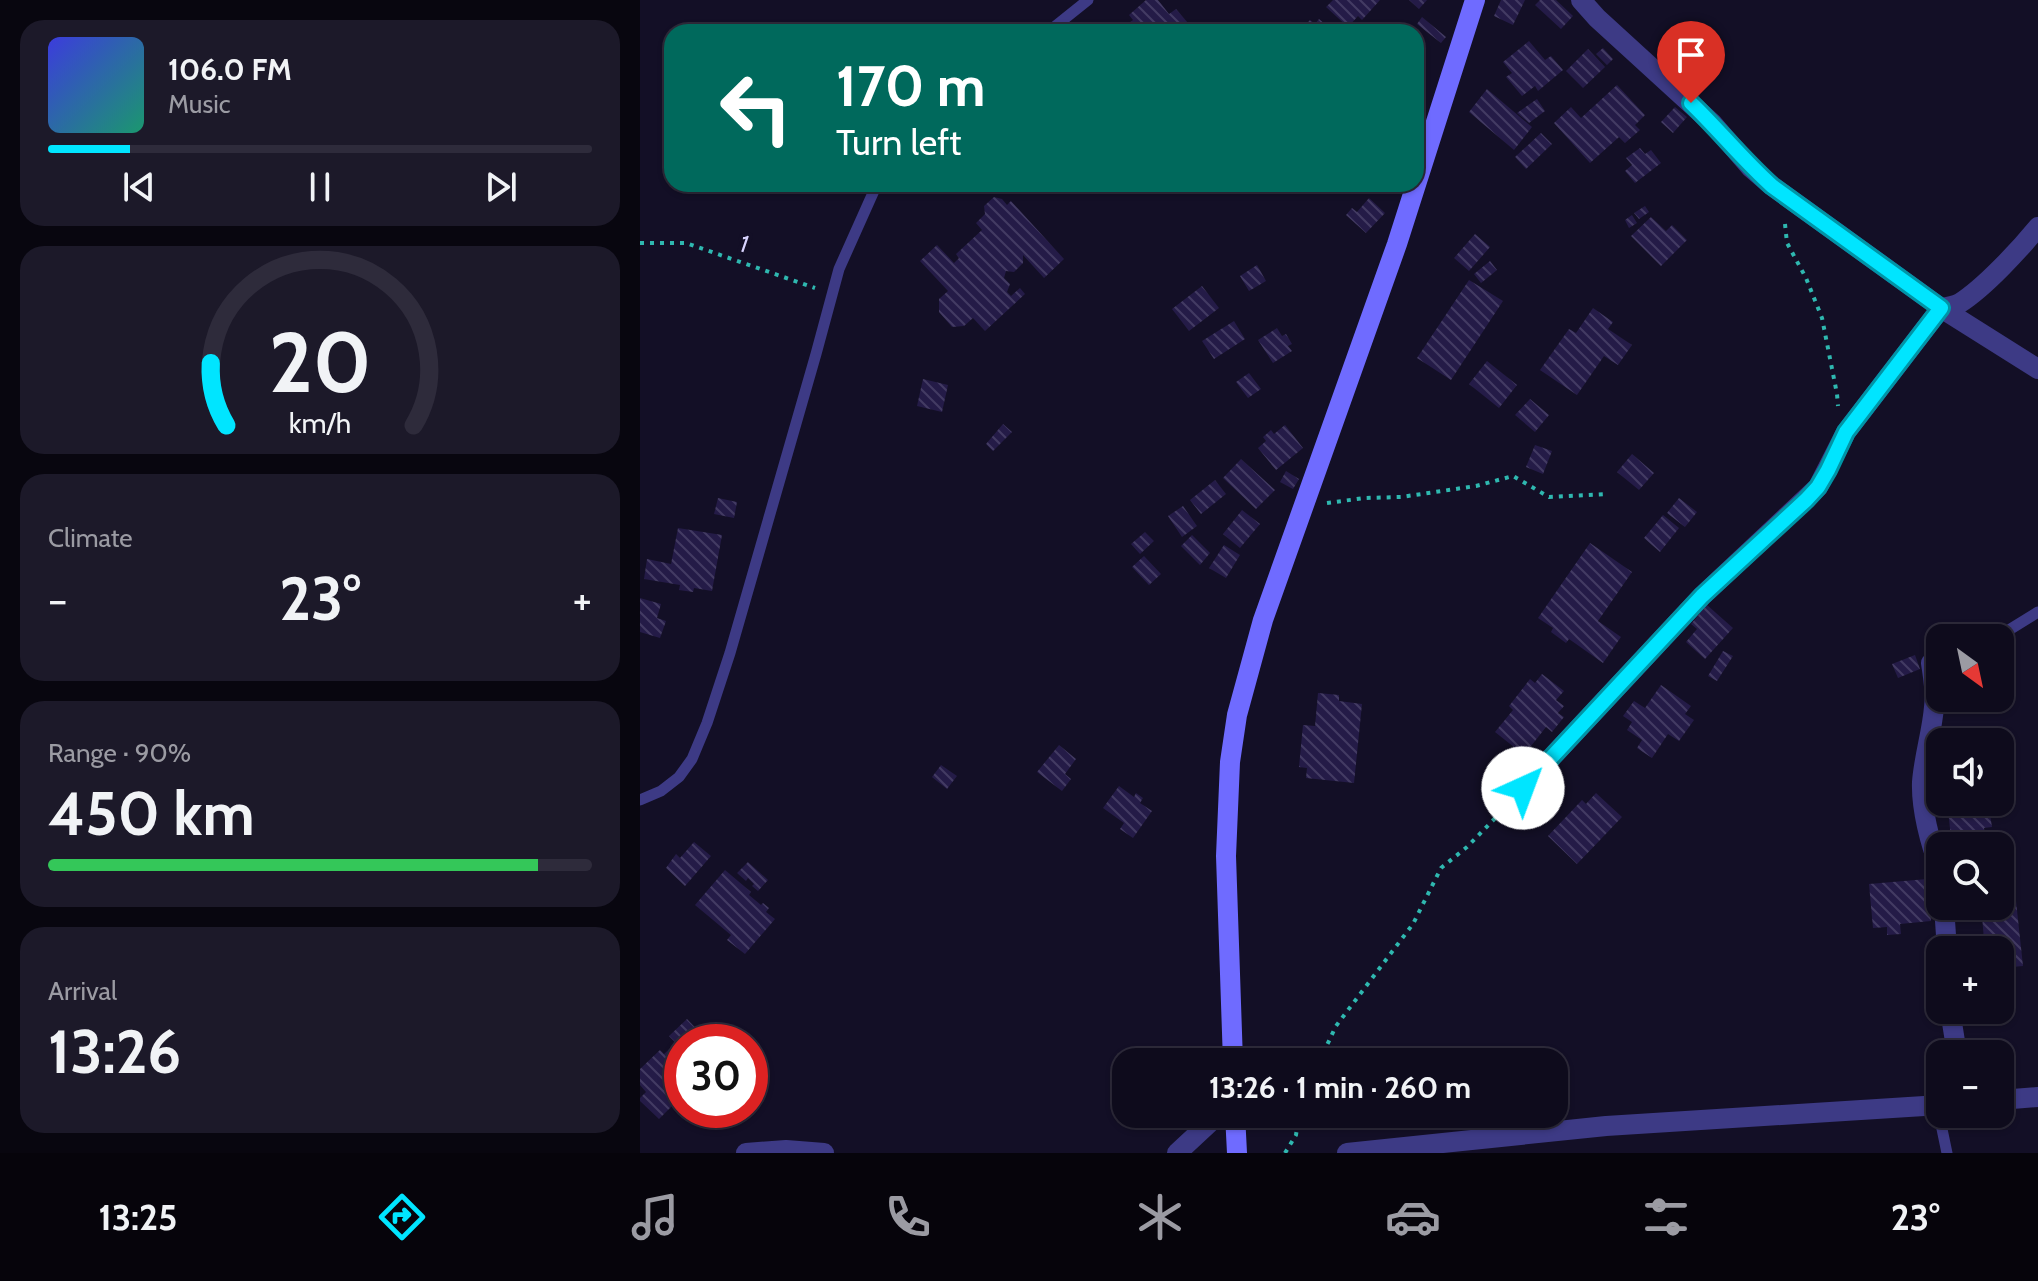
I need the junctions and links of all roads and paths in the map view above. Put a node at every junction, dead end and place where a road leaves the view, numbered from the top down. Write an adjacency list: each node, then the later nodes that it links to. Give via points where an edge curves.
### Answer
1 (1088, 0): 4 (lane)
2 (1475, 0): 5 (street)
3 (1581, 0): 8 (street, via 1713,124 1751,168)
4 (1058, 24)
5 (1424, 160)
6 (873, 192): 11 (lane)
7 (1414, 192): 16 (street)
8 (1797, 204): 12 (street); 14 (path, via 1785,216 1787,243 1822,318 1837,394)
9 (2038, 227): 12 (street, via 1968,296)
10 (640, 243): 11 (path, 1, via 686,243)
11 (833, 294): 21 (lane, via 707,723 679,777)
12 (1941, 308): 13 (street); 14 (street)
13 (2038, 369)
14 (1840, 444): 20 (street, via 1806,500 1702,596)
15 (1607, 494): 16 (path, via 1549,497 1513,476 1401,497)
16 (1304, 504): 23 (street, via 1263,620 1230,762 1226,856)
17 (2038, 612): 18 (lane)
18 (2014, 627)
19 (1933, 712): 22 (street, via 1922,786)
20 (1523, 788): 24 (path, via 1441,868 1413,924 1336,1026)
21 (640, 800)
22 (1928, 832)
23 (1233, 1048)
24 (1326, 1048)
25 (2038, 1097): 26 (street)
26 (2014, 1099)
27 (1926, 1106): 37 (street, via 1606,1126)
28 (1204, 1128): 34 (street)
29 (1236, 1128): 35 (street)
30 (1297, 1128): 36 (path)
31 (1942, 1128): 38 (lane)
32 (746, 1153): 33 (street)
33 (824, 1153)
34 (1177, 1153)
35 (1237, 1153)
36 (1285, 1153)
37 (1347, 1153)
38 (1947, 1153)

